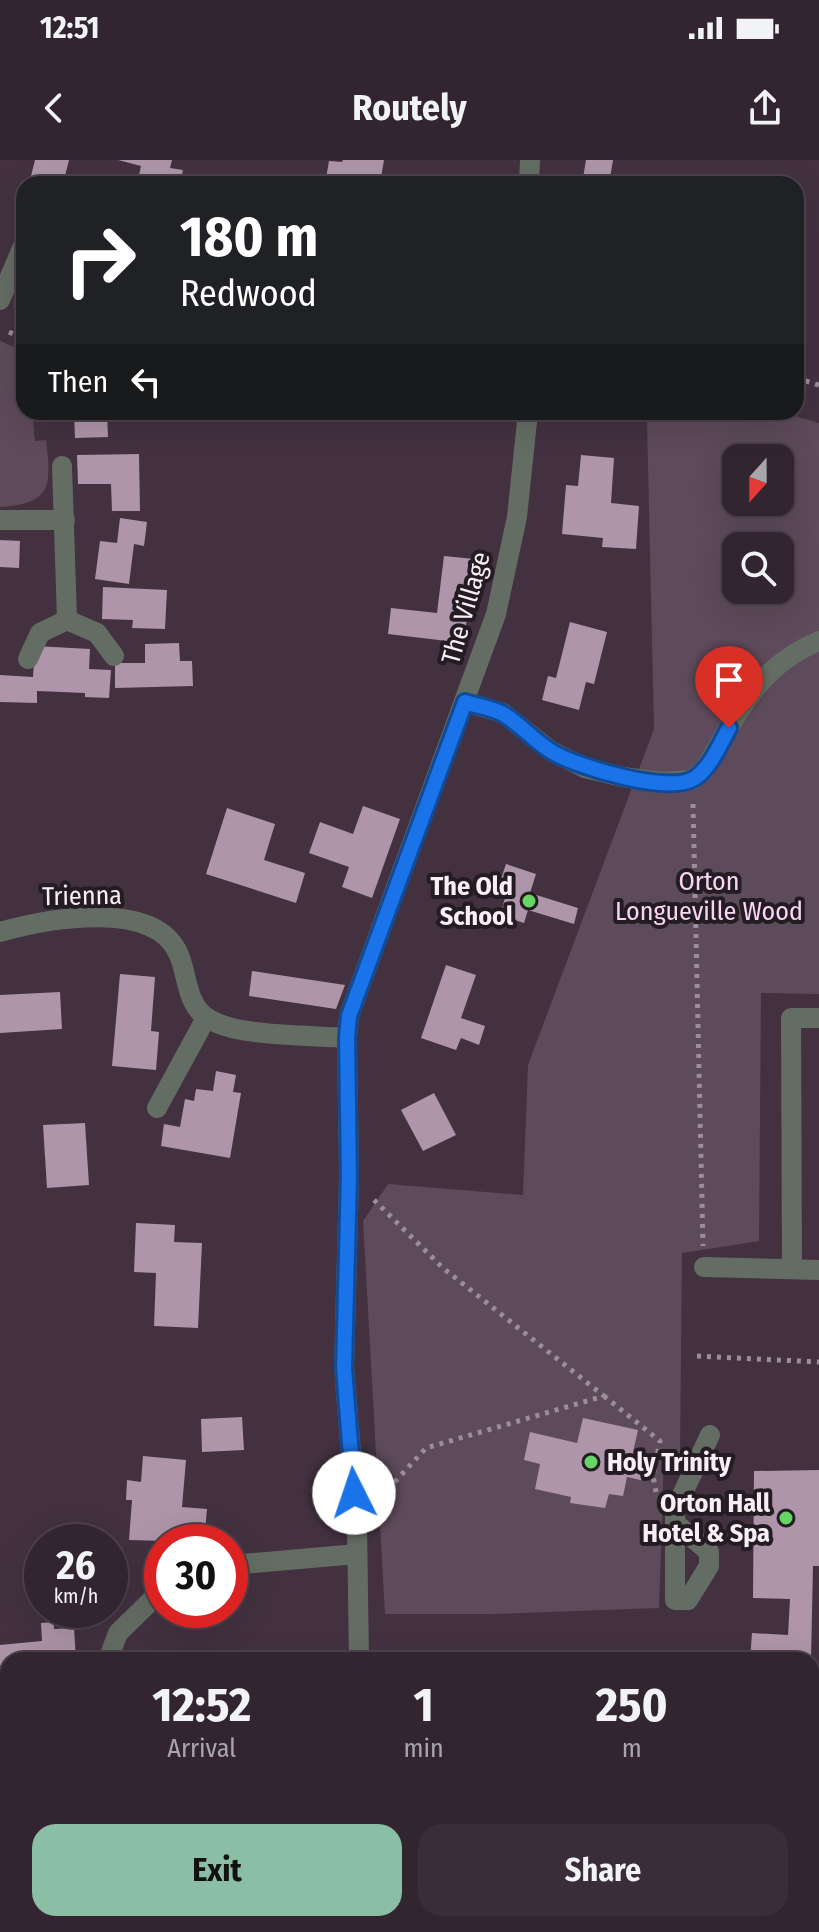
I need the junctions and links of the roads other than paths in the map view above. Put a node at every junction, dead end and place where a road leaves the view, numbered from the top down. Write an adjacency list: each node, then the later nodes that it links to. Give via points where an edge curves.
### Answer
1 (16, 262): 2 (street)
2 (0, 300)
3 (527, 420): 11 (street, The Village, via 517,517 496,614)
4 (62, 466): 6 (street)
5 (0, 520): 6 (street)
6 (65, 520): 7 (street)
7 (67, 620): 9 (street, via 97,633); 10 (street, via 40,633)
8 (819, 641): 11 (street, via 778,662 755,686 704,770 692,780 661,782 585,768 551,751 503,713)
9 (114, 656)
10 (28, 659)
11 (465, 702): 15 (street, The Village, via 360,984)
12 (0, 932): 13 (street, Trienna, via 37,921 122,917 147,924 172,941 190,996)
13 (206, 1018): 15 (street, via 238,1029); 16 (street)
14 (819, 1018): 18 (street, via 791,1018)
15 (347, 1038): 22 (street, The Village, via 344,1368)
16 (157, 1108)
17 (704, 1267): 18 (street)
18 (792, 1269): 19 (street)
19 (819, 1270)
20 (710, 1435): 21 (street)
21 (675, 1516)
22 (357, 1554): 23 (street); 26 (street, The Village)
23 (248, 1563)
24 (144, 1608): 25 (street, via 118,1633)
25 (111, 1652)
26 (359, 1652)

